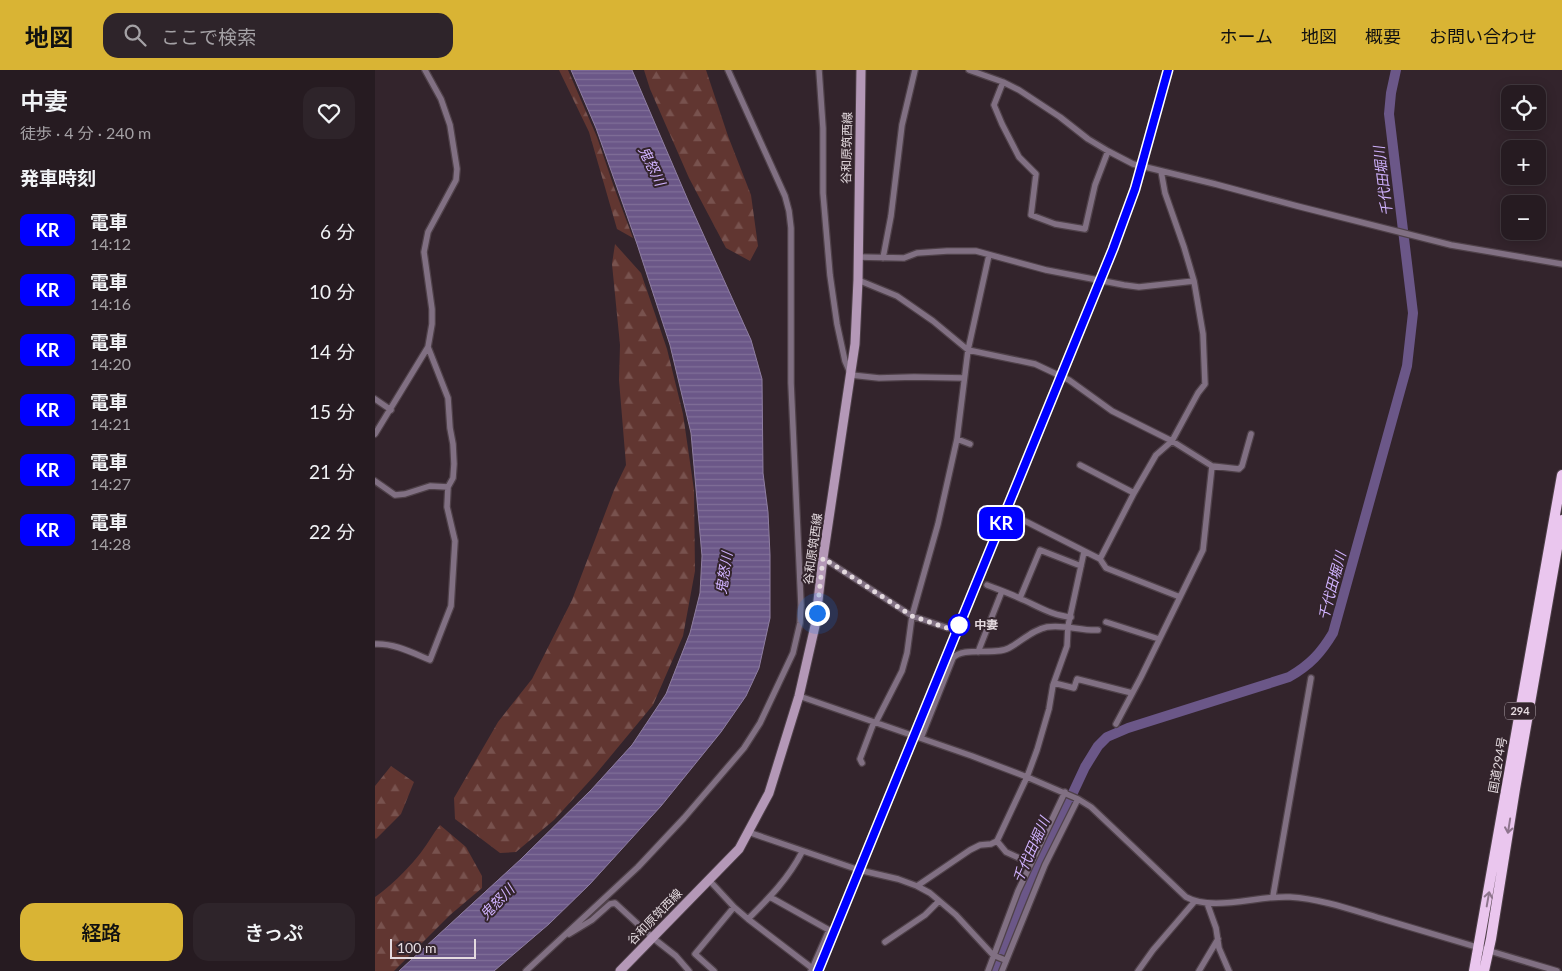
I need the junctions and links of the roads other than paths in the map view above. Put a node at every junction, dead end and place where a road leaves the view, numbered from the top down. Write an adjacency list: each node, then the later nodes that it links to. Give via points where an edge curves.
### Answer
1 (425, 70): 16 (street, via 451,125 457,169 456,180 428,232 424,252 432,310)
2 (728, 70): 76 (street, via 789,211 791,384 800,623 784,674 744,748 638,867)
3 (819, 70): 18 (street, via 823,193 830,275 837,324)
4 (861, 70): 11 (main road, 谷和原筑西線)
5 (915, 70): 12 (street, via 902,125)
6 (969, 70): 7 (street)
7 (1003, 82): 8 (street); 8 (street, via 994,105 1019,157 1036,174 1031,214 1055,224 1085,229 1095,185)
8 (1108, 151): 9 (street, via 1133,164)
9 (1161, 171): 13 (street, via 1451,244); 15 (street, via 1165,193)
10 (989, 254): 12 (street, via 947,251); 15 (street, via 1046,270 1139,287); 17 (street)
11 (858, 257): 12 (street); 14 (main road, 谷和原筑西線)
12 (883, 258)
13 (1562, 264)
14 (858, 280): 17 (street, via 897,296); 18 (main road, 谷和原筑西線)
15 (1195, 281): 25 (street, via 1203,334 1205,384)
16 (428, 346): 21 (street); 31 (street, via 448,398 454,464 453,478)
17 (968, 350): 19 (street); 25 (street, via 1035,364 1069,380 1112,411)
18 (851, 374): 19 (street, via 879,378); 36 (main road, 谷和原筑西線)
19 (964, 378): 24 (street)
20 (375, 399): 21 (street)
21 (391, 410): 22 (street)
22 (375, 434)
23 (1251, 434): 28 (street, via 1239,469)
24 (957, 439): 26 (street); 43 (street, via 939,524)
25 (1172, 441): 28 (street); 32 (street, via 1157,455)
26 (970, 444)
27 (1080, 465): 32 (street)
28 (1213, 466): 41 (street, via 1203,550)
29 (1562, 475): 80 (highway, 国道294号 / 294, one-way to 29)
30 (375, 480): 31 (street, via 395,495 430,486)
31 (448, 487): 50 (street, via 447,507 455,541 451,606 429,660 399,648)
32 (1134, 492): 37 (street)
33 (1562, 520): 80 (highway, 国道294号 / 294, one-way to 80)
34 (1025, 521): 35 (street)
35 (1084, 552): 37 (street); 38 (street)
36 (823, 558): 43 (street); 55 (main road, 谷和原筑西線, via 815,626)
37 (1100, 559): 41 (street, via 1106,568)
38 (1081, 566): 42 (street, via 1040,550); 44 (street)
39 (987, 585): 40 (street)
40 (1002, 591): 42 (street); 51 (street)
41 (1180, 597): 49 (street)
42 (1020, 598): 44 (street, via 1044,610)
43 (912, 616): 47 (street); 56 (street, via 902,671)
44 (1071, 617): 46 (street)
45 (1106, 622): 49 (street)
46 (1069, 626): 48 (street); 51 (street, via 1044,628 1008,649); 53 (street, via 1067,646)
47 (947, 628)
48 (1098, 630)
49 (1159, 640): 54 (street)
50 (375, 644)
51 (978, 652): 58 (street, via 956,654 953,658)
52 (1311, 678): 69 (street)
53 (1054, 683): 54 (street, via 1074,688 1077,679); 60 (street)
54 (1132, 693): 57 (street)
55 (799, 696): 56 (street); 63 (main road, 谷和原筑西線, via 769,793)
56 (875, 722): 58 (street); 59 (street, via 860,759)
57 (1116, 724)
58 (921, 738): 60 (street)
59 (862, 763)
60 (1027, 777): 61 (street); 64 (street)
61 (1065, 792): 62 (street); 66 (street)
62 (1078, 799): 72 (street, via 1091,807 1186,897); 82 (street, via 1045,865)
63 (749, 832): 65 (street); 67 (main road, 谷和原筑西線, via 739,849)
64 (997, 841): 66 (street, via 1006,852); 68 (street, via 970,850)
65 (802, 852): 68 (street); 70 (street, via 793,871)
66 (1030, 864): 81 (street)
67 (709, 880): 74 (street); 77 (main road, 谷和原筑西線)
68 (917, 886): 71 (street)
69 (1273, 896): 73 (street); 80 (street, via 1308,899)
70 (770, 897): 75 (street); 83 (street, via 829,930)
71 (939, 901): 79 (street, via 925,915); 81 (street, via 956,914)
72 (1195, 901): 73 (street); 90 (street)
73 (1207, 903): 78 (street)
74 (734, 907): 75 (street); 87 (street, via 695,954)
75 (748, 919): 83 (street)
76 (565, 935): 77 (street, via 581,928 615,903); 84 (street)
77 (653, 938): 85 (main road, 谷和原筑西線); 86 (street)
78 (1217, 939): 91 (street); 92 (street)
79 (885, 942)
80 (1484, 949): 93 (highway, 国道294号 / 294); 94 (highway, 国道294号 / 294); 95 (street)
81 (993, 955): 82 (street); 88 (street)
82 (1005, 960): 89 (street)
83 (812, 970)
84 (526, 971)
85 (620, 971)
86 (689, 971)
87 (714, 971)
88 (988, 971)
89 (1001, 971)
90 (1138, 971)
91 (1199, 971)
92 (1229, 971)
93 (1474, 971)
94 (1484, 971)
95 (1557, 971)

